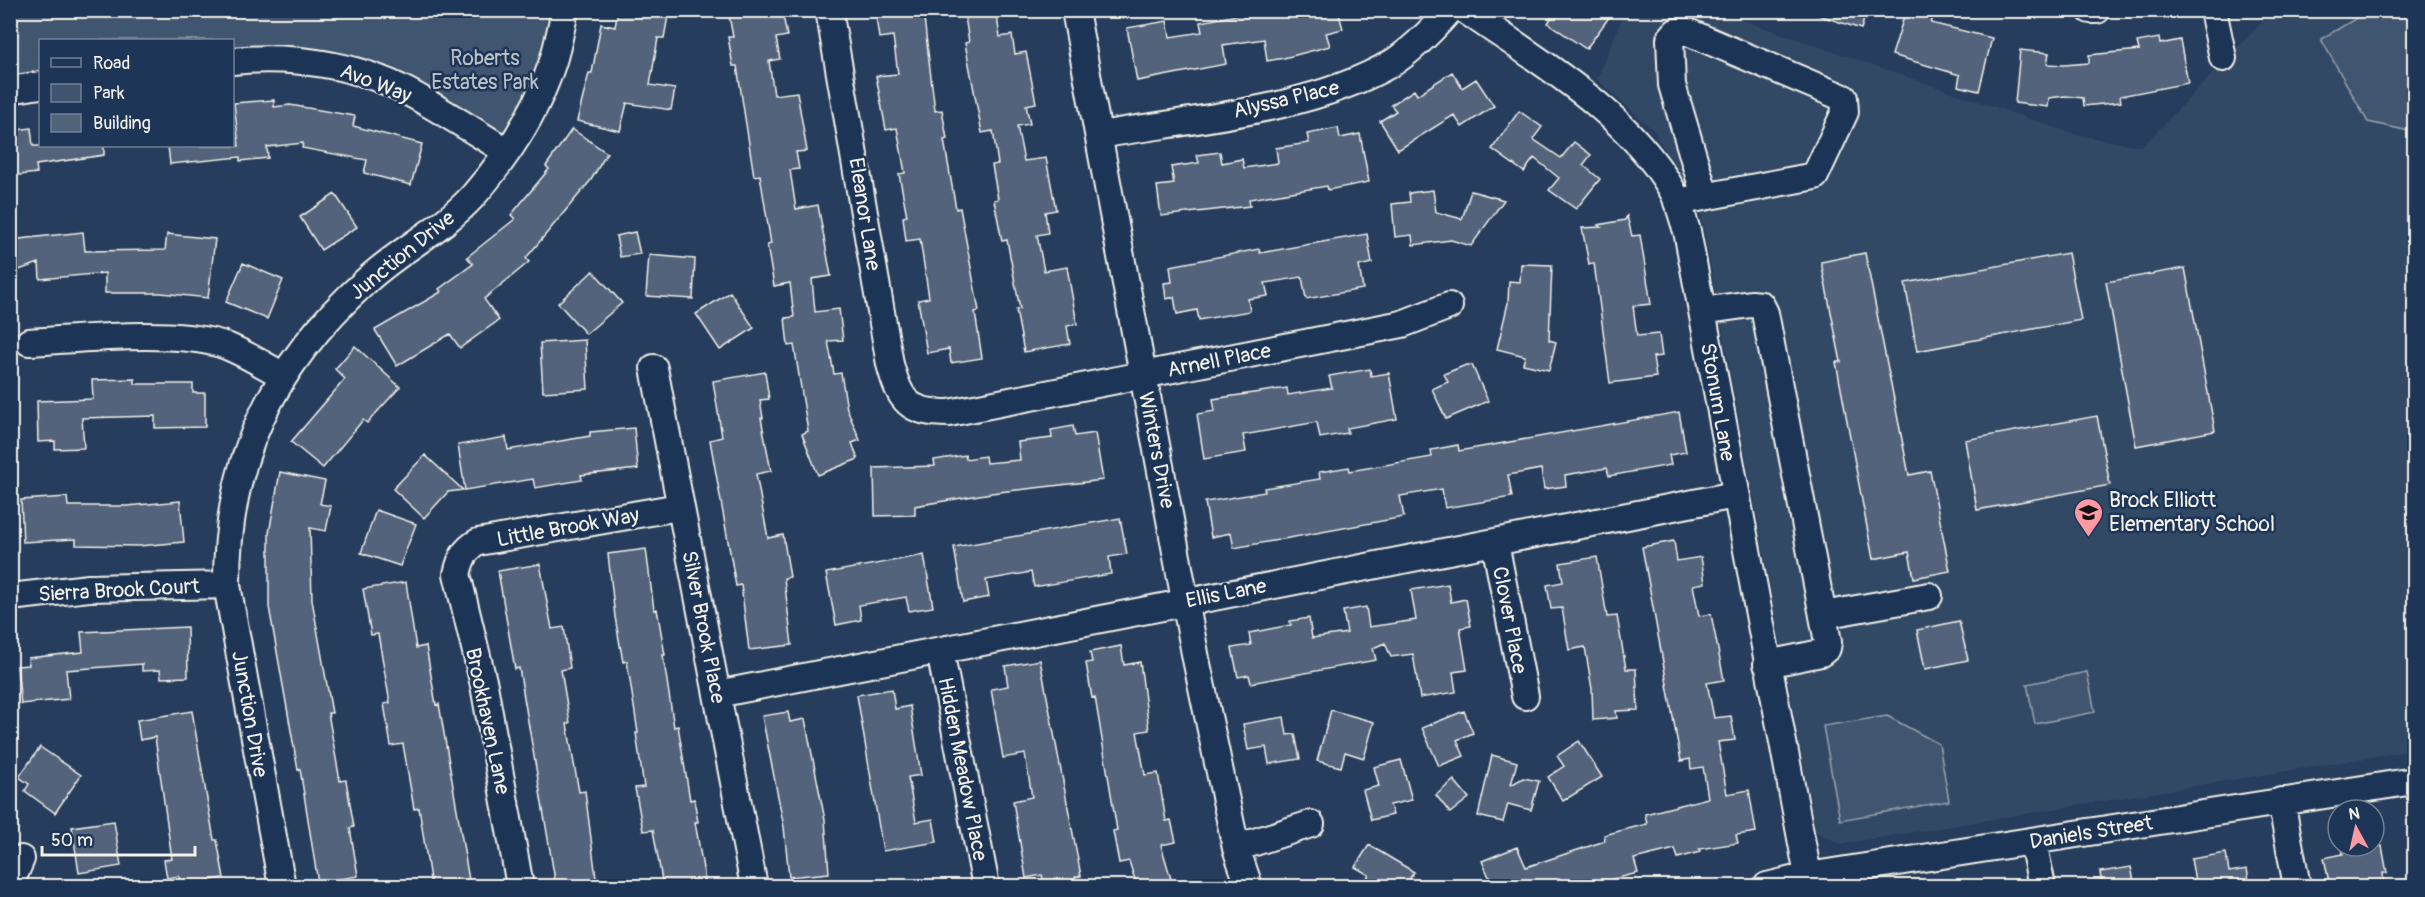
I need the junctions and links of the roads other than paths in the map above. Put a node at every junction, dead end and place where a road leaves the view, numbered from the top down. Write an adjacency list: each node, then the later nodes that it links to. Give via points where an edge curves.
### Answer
1 (565, 10): 14 (street, Junction Drive, via 552,64 526,122)
2 (829, 10): 23 (street, Eleanor Lane, via 890,364 896,388 906,403)
3 (1075, 10): 13 (street, Winters Drive)
4 (1450, 10): 13 (street, Alyssa Place, via 1394,62 1347,85 1279,104)
5 (1465, 10): 16 (street, Stonum Lane, via 1558,74 1609,116 1651,157)
6 (2090, 10): 7 (street)
7 (2097, 10)
8 (2213, 10): 9 (street)
9 (2223, 58)
10 (234, 61): 14 (street, Avo Way, via 307,61 351,70 406,90)
11 (39, 85): 12 (street)
12 (10, 90)
13 (1099, 135): 22 (street, Winters Drive)
14 (506, 151): 21 (street, Junction Drive, via 473,195 367,280 314,333)
15 (1705, 196): 15 (street, via 1815,176 1845,112 1844,98 1688,33 1676,32 1670,39 1672,85); 16 (street)
16 (1677, 202): 18 (street, Stonum Lane, via 1687,231)
17 (1449, 306): 22 (street, Arnell Place, via 1402,324)
18 (1702, 312): 24 (street, Stonum Lane); 32 (street, via 1751,304 1761,305 1766,313)
19 (28, 342): 21 (street, via 188,338 222,344)
20 (654, 368): 25 (street, Silver Brook Place)
21 (282, 375): 28 (street, Junction Drive, via 244,456 234,496)
22 (1142, 376): 23 (street, Arnell Place, via 949,412); 31 (street, Winters Drive)
23 (916, 409)
24 (1735, 495): 26 (street, Ellis Lane); 34 (street, Stonum Lane)
25 (680, 507): 27 (street, Little Brook Way, via 478,542); 35 (street, Silver Brook Place)
26 (1495, 543): 31 (street, Ellis Lane); 36 (street, Clover Place)
27 (462, 556): 46 (street, Brookhaven Lane, via 457,574 484,685)
28 (227, 585): 30 (street, Sierra Brook Court, via 88,588); 45 (street, Junction Drive)
29 (1929, 596): 32 (street)
30 (10, 597)
31 (1186, 601): 33 (street, Ellis Lane); 41 (street, Winters Drive)
32 (1823, 615): 34 (street, via 1827,648)
33 (940, 651): 35 (street, Ellis Lane); 48 (street, Hidden Meadow Place)
34 (1767, 664): 43 (street, Stonum Lane)
35 (717, 694): 47 (street, Silver Brook Place)
36 (1525, 696)
37 (2415, 781): 38 (street, Daniels Street)
38 (2281, 801): 40 (street, Daniels Street); 52 (street)
39 (1311, 825): 41 (street)
40 (2033, 842): 43 (street, Daniels Street); 51 (street)
41 (1236, 848): 49 (street, Winters Drive)
42 (21, 859): 44 (street)
43 (1809, 881): 50 (street, Daniels Street)
44 (10, 885)
45 (282, 886)
46 (520, 886)
47 (754, 886)
48 (986, 886)
49 (1249, 886)
50 (1767, 886)
51 (2042, 886)
52 (2297, 886)

